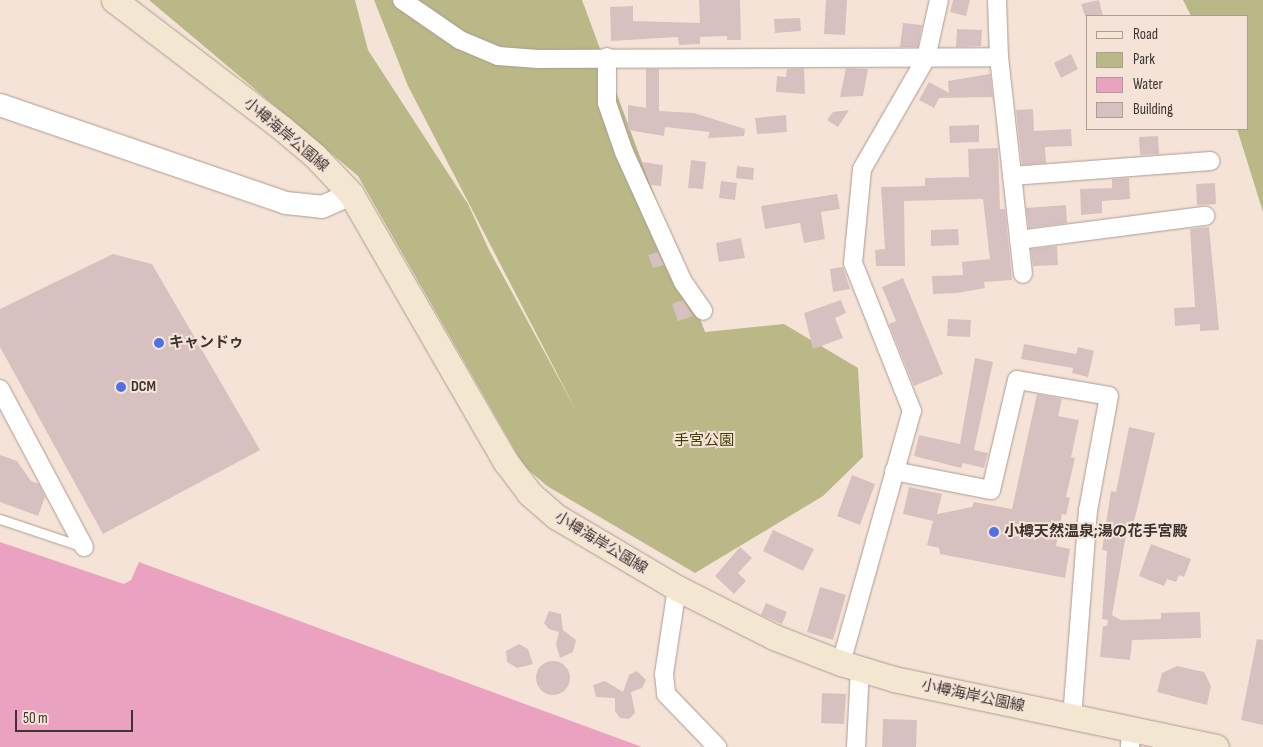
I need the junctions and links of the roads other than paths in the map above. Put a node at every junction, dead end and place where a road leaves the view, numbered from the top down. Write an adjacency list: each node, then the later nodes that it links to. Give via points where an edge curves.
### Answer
1 (114, 0): 11 (main road, 小樽海岸公園線, via 282,128 316,156)
2 (402, 0): 5 (street, via 460,40 498,56 538,59)
3 (939, 0): 7 (street)
4 (997, 0): 6 (street)
5 (606, 57): 7 (street); 15 (street, via 608,103 624,152 679,274)
6 (999, 57): 7 (street); 10 (street)
7 (926, 58): 17 (street, via 862,168 857,205 853,263 912,411)
8 (0, 105): 11 (street, via 286,203 322,207)
9 (1210, 161): 10 (street)
10 (1012, 176): 13 (street)
11 (351, 194): 20 (main road, 小樽海岸公園線, via 506,462 530,494 591,540)
12 (1205, 216): 13 (street)
13 (1019, 240): 14 (street)
14 (1023, 274)
15 (703, 312)
16 (3, 397): 19 (street)
17 (894, 471): 21 (street); 22 (street, via 991,490 1017,380 1109,396 1088,510)
18 (0, 519): 19 (lane)
19 (84, 547)
20 (677, 588): 21 (main road, 小樽海岸公園線, via 774,637); 24 (street, via 664,674 666,694)
21 (850, 666): 22 (main road, 小樽海岸公園線, via 894,679); 25 (street)
22 (1072, 717): 23 (main road, 小樽海岸公園線)
23 (1131, 739): 26 (main road, 小樽海岸公園線)
24 (717, 747)
25 (856, 747)
26 (1216, 747)

